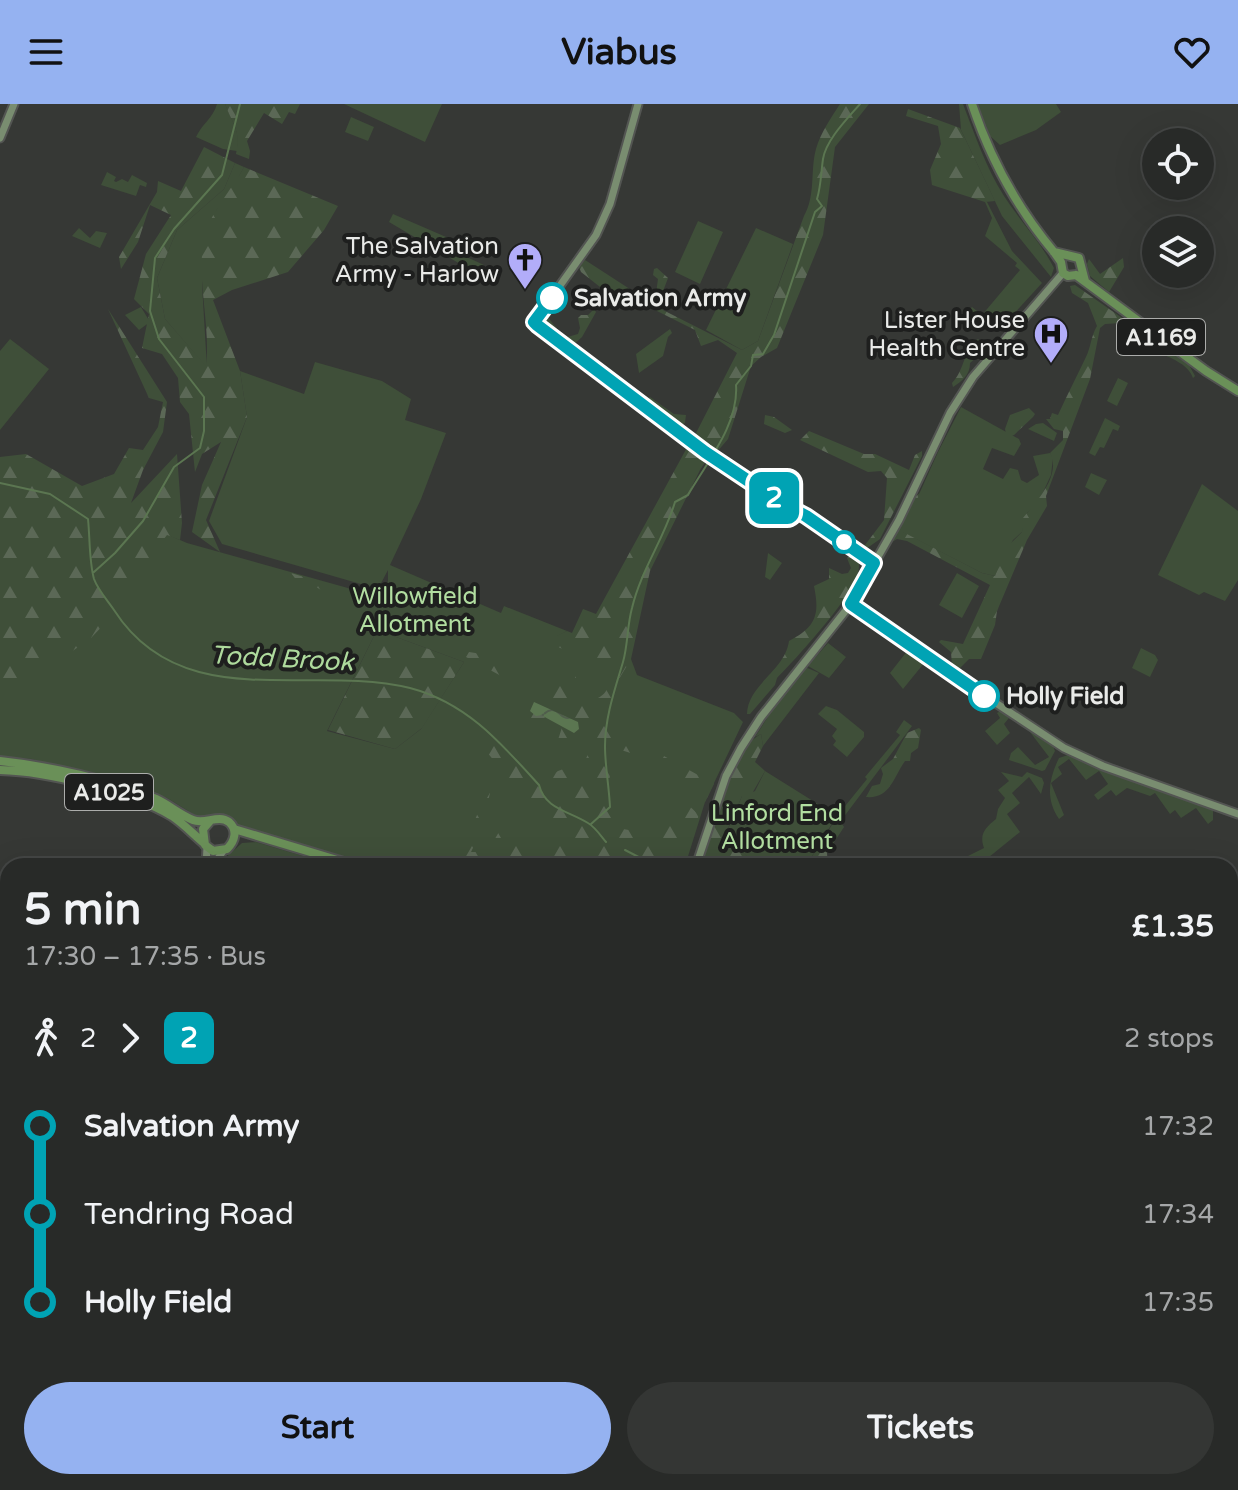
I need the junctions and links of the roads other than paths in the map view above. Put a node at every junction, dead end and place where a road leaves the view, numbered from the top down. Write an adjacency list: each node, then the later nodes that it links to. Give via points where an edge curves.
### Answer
1 (14, 104): 4 (street)
2 (638, 104): 10 (street, via 596,235 534,322 705,452)
3 (972, 104): 5 (main road, via 1011,193)
4 (0, 138)
5 (1063, 259): 6 (main road, via 1076,256); 7 (main road)
6 (1082, 265): 7 (main road); 8 (main road)
7 (1069, 275): 8 (main road, A1169); 10 (street, via 1055,283 973,377)
8 (1085, 282): 9 (main road, A1169)
9 (1238, 391)
10 (874, 563): 11 (street)
11 (851, 604): 14 (street, via 1064,748); 24 (street, via 741,748)
12 (0, 761): 15 (main road, A1025, via 83,777 153,798 195,822)
13 (0, 770): 19 (main road, A1025, via 81,784 143,802 175,818)
14 (1238, 814)
15 (210, 821): 16 (main road, A1025, via 223,820); 19 (main road, via 203,829)
16 (234, 829): 17 (main road, A1025); 18 (main road)
17 (250, 834): 18 (main road); 23 (main road, A1025)
18 (234, 841): 20 (main road)
19 (206, 846): 20 (main road, A1025); 21 (street)
20 (223, 851): 22 (street)
21 (206, 858)
22 (218, 858)
23 (330, 858)
24 (699, 858)

